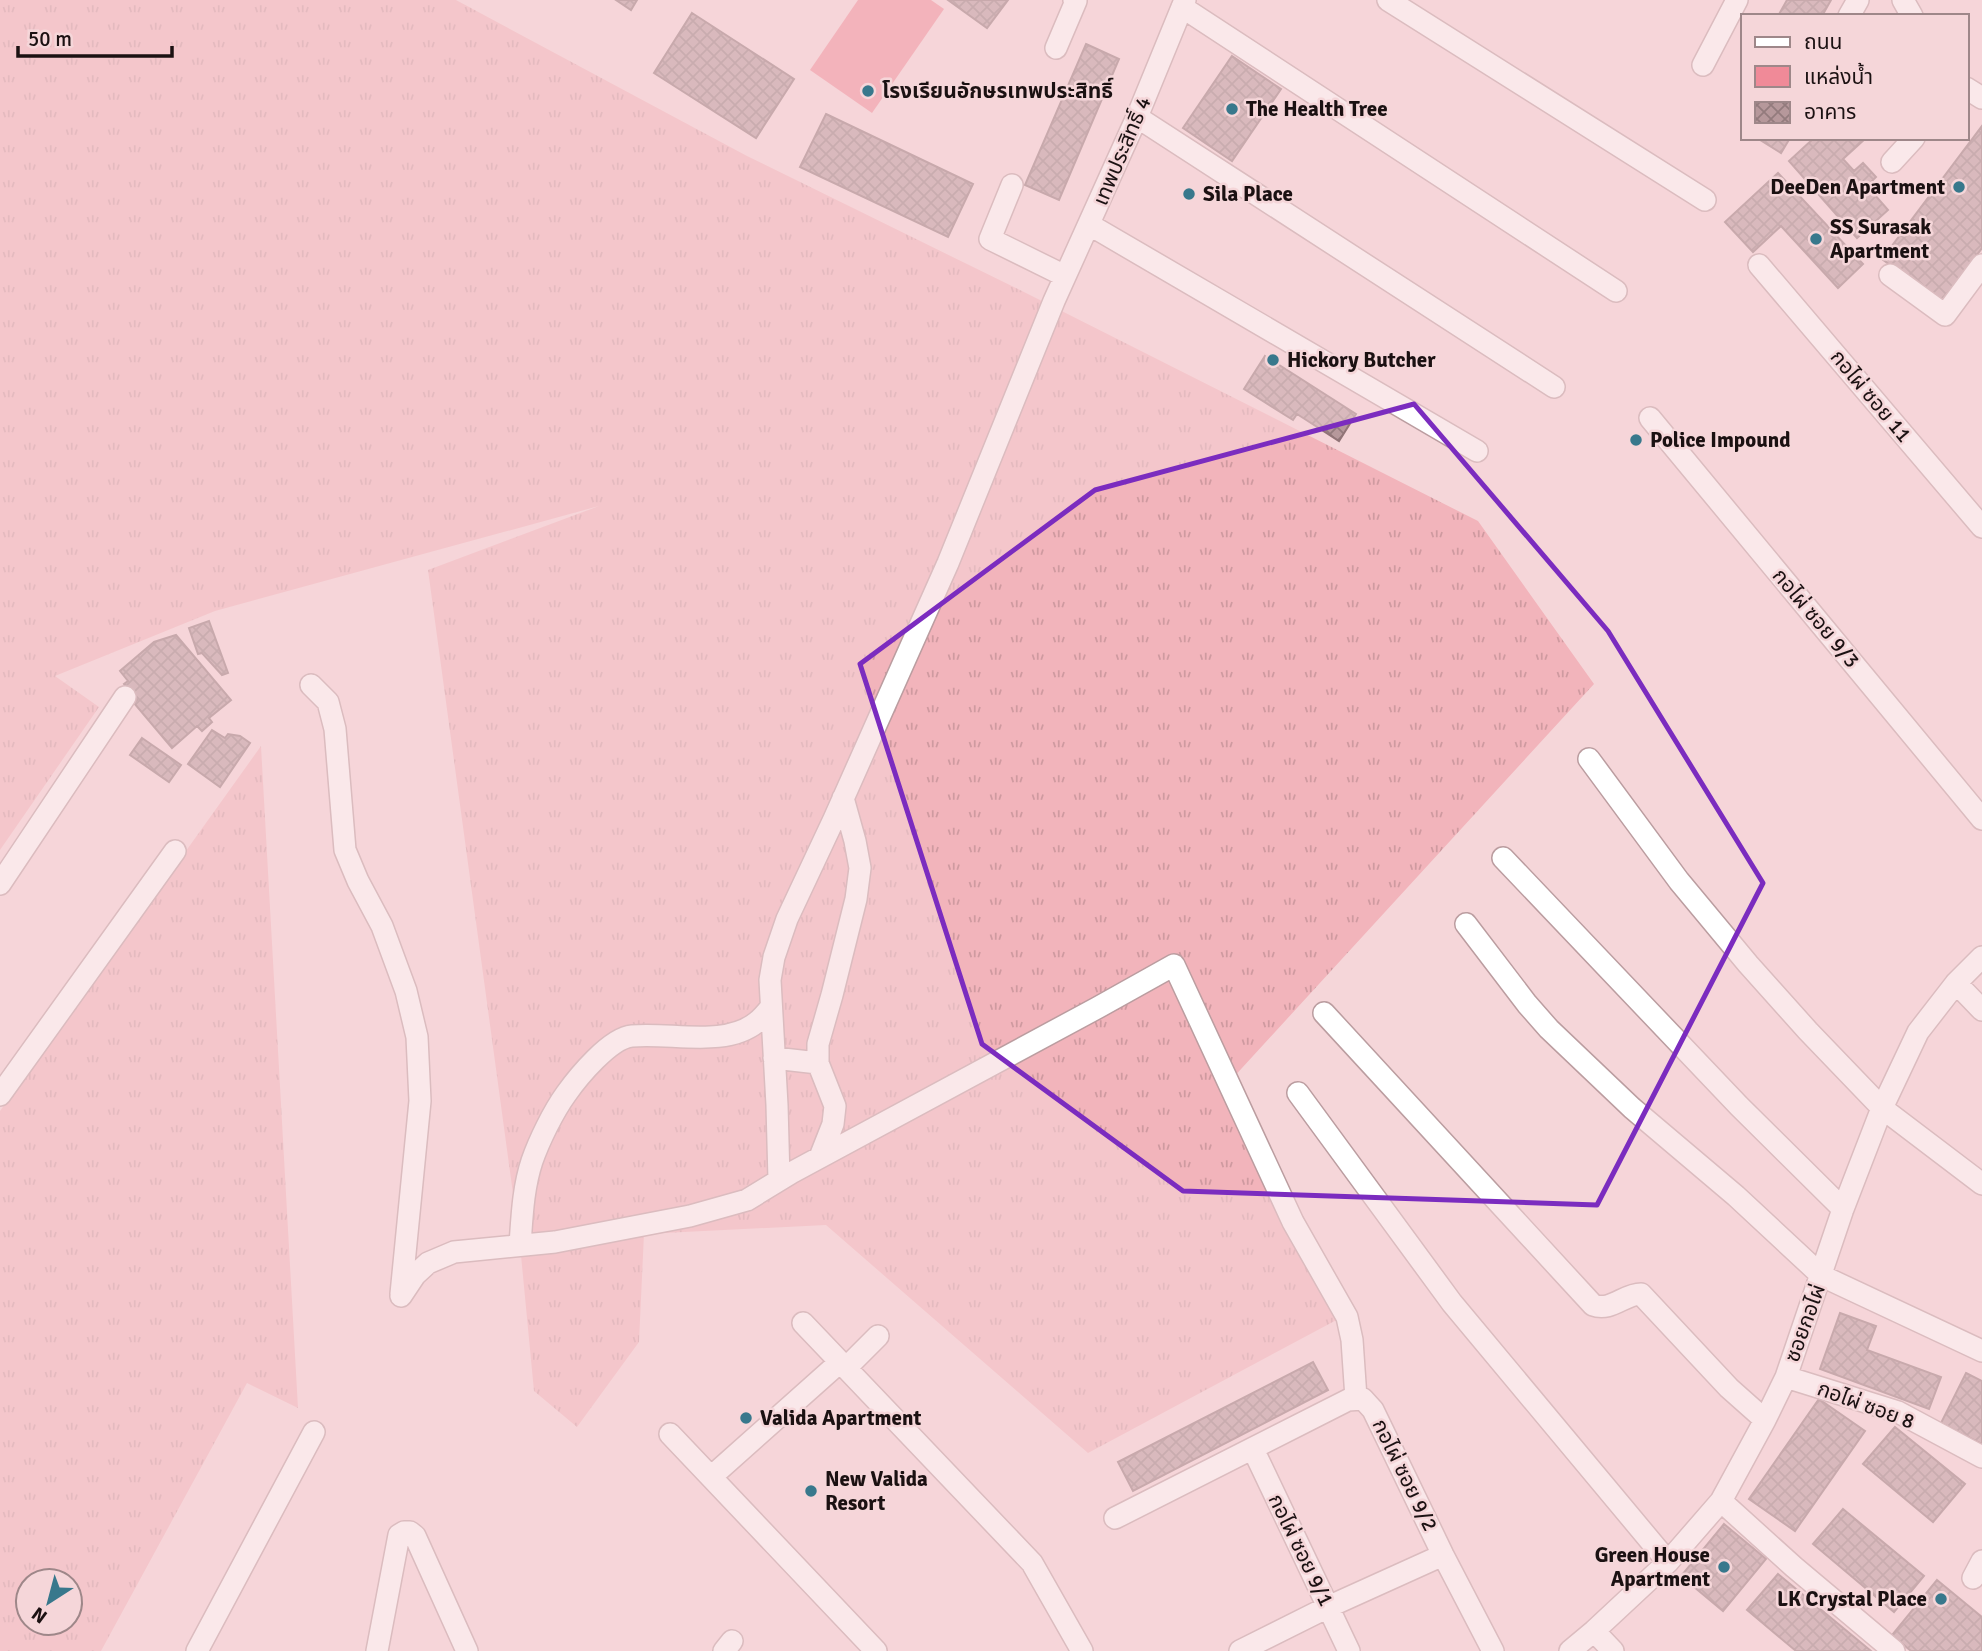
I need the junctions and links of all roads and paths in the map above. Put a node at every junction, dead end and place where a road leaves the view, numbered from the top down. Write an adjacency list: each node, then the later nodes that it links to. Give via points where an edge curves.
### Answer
1 (1075, 0): 5 (street)
2 (1388, 0): 11 (street)
3 (1737, 0): 6 (street)
4 (1184, 4): 7 (street, เทพประสิทธิ์ 4); 17 (street)
5 (1056, 48)
6 (1703, 65)
7 (1138, 117): 12 (street, เทพประสิทธิ์ 4); 18 (street)
8 (1911, 140): 9 (street)
9 (1892, 162)
10 (1012, 185): 16 (street, via 989,239)
11 (1705, 200)
12 (1090, 225): 16 (street, เทพประสิทธิ์ 4); 20 (street)
13 (1759, 265): 21 (street, กอไผ่ ซอย 11)
14 (1982, 265): 15 (street, via 1945,315)
15 (1890, 275)
16 (1065, 276): 25 (street, เทพประสิทธิ์ 4, via 948,563)
17 (1616, 290)
18 (1554, 387)
19 (1650, 418): 26 (street, กอไผ่ ซอย 9/3)
20 (1477, 451)
21 (1982, 527)
22 (311, 685): 45 (street, via 328,702 335,729 345,850 382,926 417,1037 420,1101 401,1296 428,1263 453,1252)
23 (125, 697): 29 (street)
24 (1589, 759): 40 (street, via 1679,881 1748,964)
25 (843, 798): 33 (street, เทพประสิทธิ์ 4, via 787,919 774,957); 37 (street, via 860,869 818,1044)
26 (1982, 819)
27 (175, 851): 39 (street)
28 (1503, 858): 44 (street)
29 (0, 884)
30 (1466, 924): 46 (street, via 1549,1029)
31 (1982, 957): 32 (street, ซอยกอไผ่)
32 (1956, 983): 34 (street); 40 (street, ซอยกอไผ่, via 1918,1032)
33 (771, 1007): 36 (street, เทพประสิทธิ์ 4); 45 (street, via 757,1022 725,1037 630,1036 587,1068 565,1095 532,1161)
34 (1982, 1010)
35 (1324, 1013): 53 (street, via 1593,1305 1606,1307 1641,1294)
36 (774, 1058): 37 (street); 42 (street, เทพประสิทธิ์ 4)
37 (818, 1063): 41 (street, via 835,1106)
38 (1298, 1093): 62 (street, via 1452,1303)
39 (0, 1095)
40 (1882, 1108): 43 (street); 44 (street, ซอยกอไผ่)
41 (820, 1157): 42 (street); 52 (street, via 1174,965 1293,1222 1347,1317)
42 (779, 1180): 45 (street, via 747,1200 690,1216)
43 (1982, 1184)
44 (1843, 1209): 46 (street, ซอยกอไผ่)
45 (520, 1245)
46 (1822, 1276): 49 (street); 51 (street, ซอยกอไผ่)
47 (803, 1323): 50 (street)
48 (878, 1336): 50 (street)
49 (1982, 1351)
50 (843, 1365): 58 (street); 69 (street, via 1032,1563)
51 (1786, 1377): 53 (street, ซอยกอไผ่); 57 (street, กอไผ่ ซอย 8, via 1898,1412)
52 (1356, 1398): 56 (street, กอไผ่ ซอย 9/2); 61 (street, กอไผ่ ซอย 9/2, via 1373,1410)
53 (1765, 1420): 59 (street, ซอยกอไผ่)
54 (314, 1432): 65 (street)
55 (670, 1434): 58 (street)
56 (1252, 1449): 60 (street, กอไผ่ ซอย 9/2); 63 (street, กอไผ่ ซอย 9/1)
57 (1982, 1457)
58 (711, 1477): 68 (street)
59 (1721, 1501): 62 (street, ซอยกอไผ่); 75 (street)
60 (1115, 1518)
61 (1443, 1555): 63 (street); 72 (street, กอไผ่ ซอย 9/2)
62 (1668, 1562): 64 (street, ซอยกอไผ่)
63 (1328, 1608): 70 (street); 71 (street, กอไผ่ ซอย 9/1)
64 (1594, 1631): 73 (street, ซอยกอไผ่); 74 (street)
65 (197, 1651)
66 (377, 1651): 67 (street, via 399,1535 404,1532 415,1536)
67 (467, 1651)
68 (876, 1651)
69 (1082, 1651)
70 (1240, 1651)
71 (1349, 1651)
72 (1493, 1651)
73 (1570, 1651)
74 (1614, 1651)
75 (1895, 1651)

